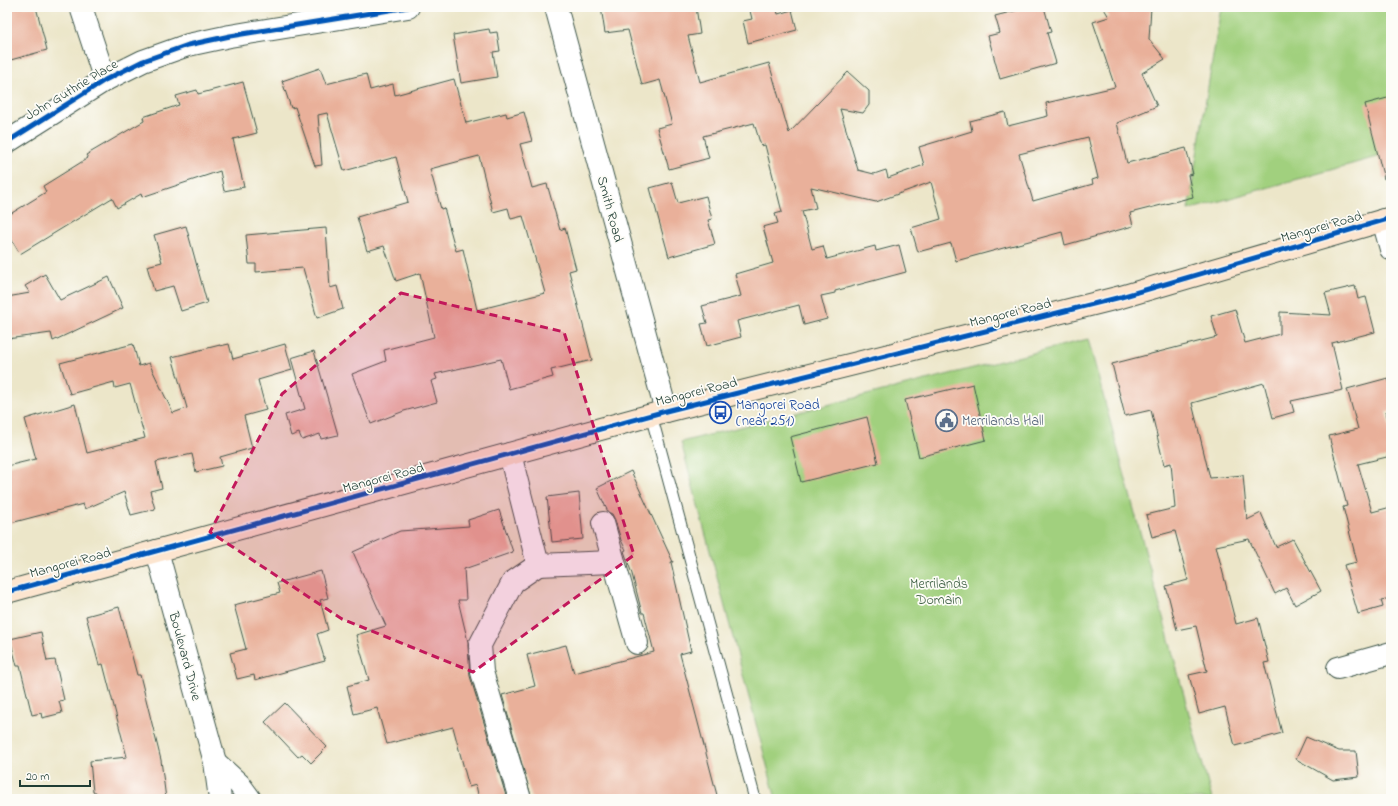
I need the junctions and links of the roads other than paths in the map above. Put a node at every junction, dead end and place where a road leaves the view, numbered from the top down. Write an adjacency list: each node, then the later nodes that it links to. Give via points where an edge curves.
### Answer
1 (81, 7): 5 (street)
2 (408, 7): 4 (street, John Guthrie Place)
3 (556, 7): 9 (street, Smith Road)
4 (311, 15): 5 (street, John Guthrie Place, via 188,45 143,61)
5 (104, 80): 6 (street, John Guthrie Place)
6 (7, 142)
7 (1387, 219): 8 (street); 9 (street, Mangorei Road, via 1121,297)
8 (1391, 249)
9 (658, 413): 10 (street, Mangorei Road); 23 (lane)
10 (510, 454): 12 (street, Mangorei Road); 14 (street)
11 (603, 523): 13 (street)
12 (157, 551): 15 (street, Mangorei Road); 19 (street, Boulevard Drive)
13 (613, 562): 14 (street); 16 (street)
14 (538, 564): 22 (street, via 513,582 480,645 482,672)
15 (7, 592)
16 (637, 643)
17 (1391, 653): 18 (street)
18 (1338, 668)
19 (215, 762): 20 (street, Boulevard Drive); 21 (street, via 239,784)
20 (220, 799)
21 (250, 799)
22 (520, 799)
23 (755, 799)

